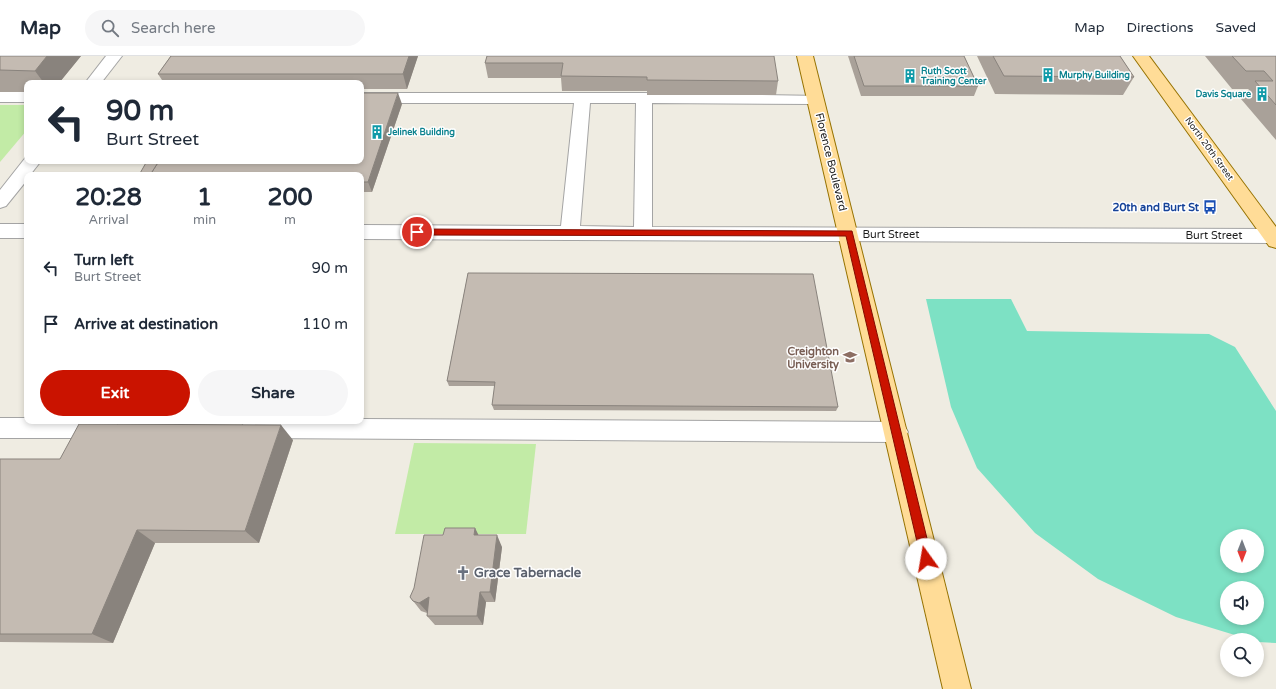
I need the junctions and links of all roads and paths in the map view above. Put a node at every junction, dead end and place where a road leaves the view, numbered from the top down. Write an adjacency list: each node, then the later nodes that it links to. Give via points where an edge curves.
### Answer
1 (114, 56): 4 (street)
2 (805, 56): 10 (main road, Florence Boulevard)
3 (1141, 56): 19 (main road, North 20th Street)
4 (94, 80)
5 (0, 97): 6 (street)
6 (24, 97)
7 (364, 98): 8 (street)
8 (582, 98): 9 (street); 16 (street)
9 (644, 98): 10 (street); 17 (street)
10 (816, 99): 18 (main road, Florence Boulevard)
11 (30, 164): 12 (street)
12 (0, 202)
13 (0, 231): 14 (street)
14 (24, 231)
15 (364, 232): 16 (street, Burt Street)
16 (570, 232): 17 (street, Burt Street)
17 (643, 233): 18 (street, Burt Street)
18 (849, 233): 19 (street, Burt Street); 23 (main road, Florence Boulevard)
19 (1275, 238)
20 (0, 428): 21 (street)
21 (126, 428)
22 (229, 428): 23 (street)
23 (896, 432): 24 (main road, Florence Boulevard)
24 (957, 689)

